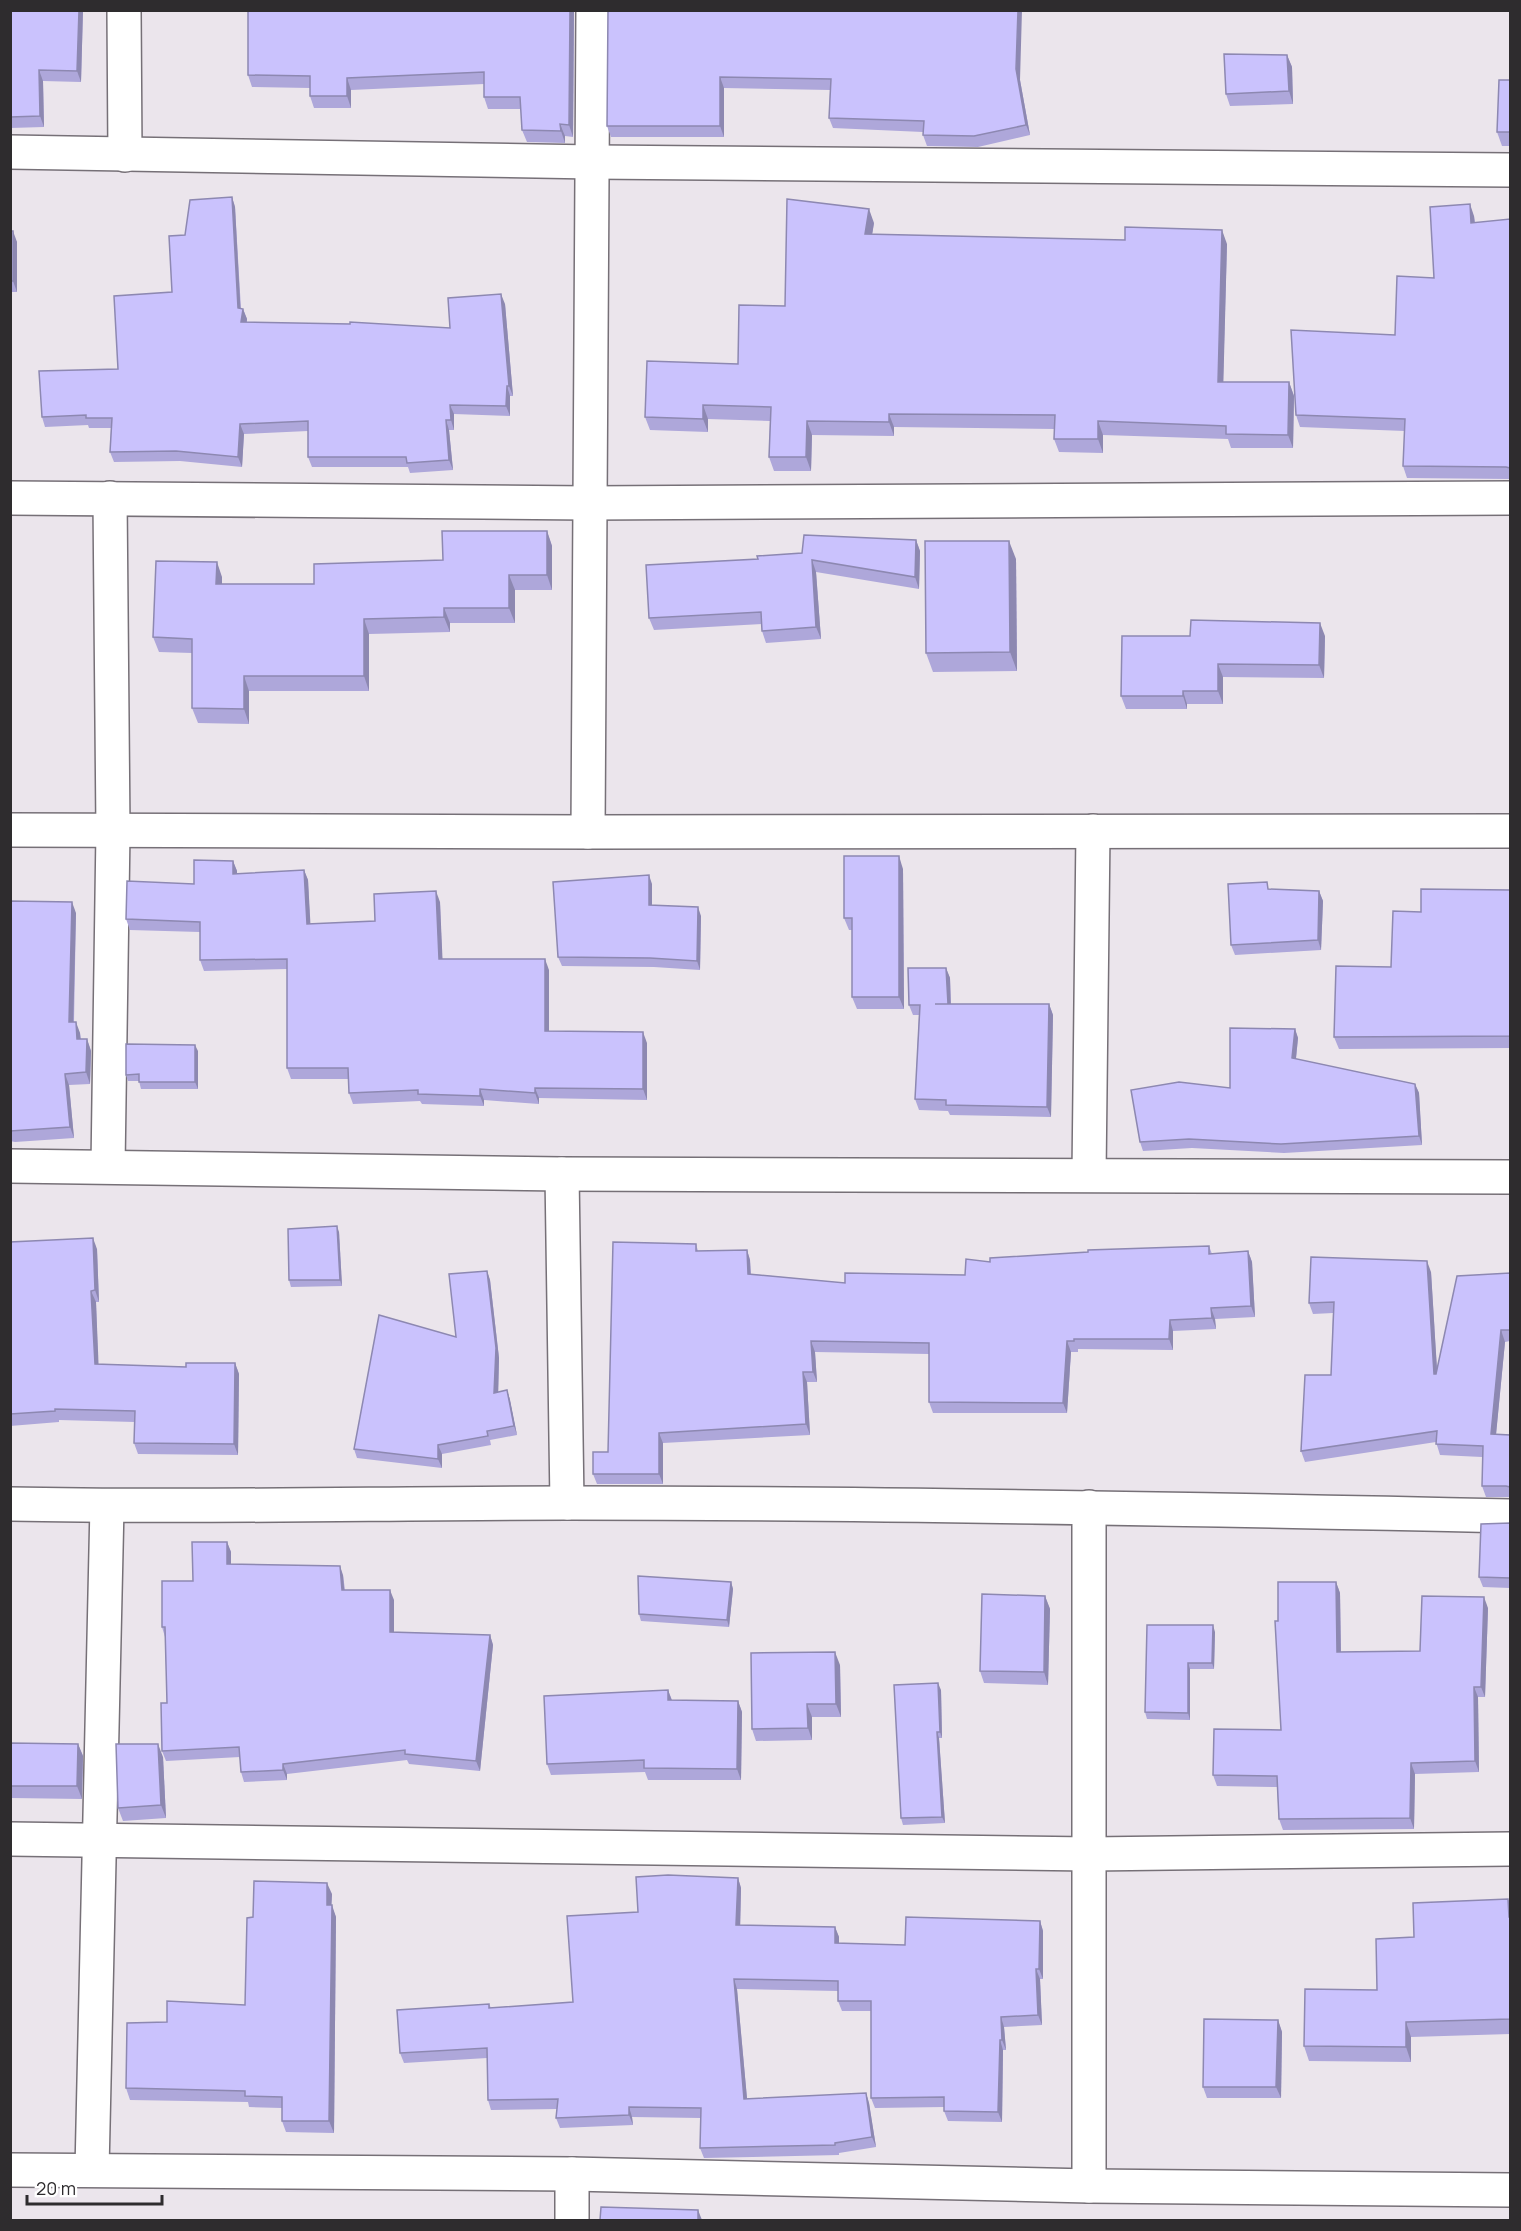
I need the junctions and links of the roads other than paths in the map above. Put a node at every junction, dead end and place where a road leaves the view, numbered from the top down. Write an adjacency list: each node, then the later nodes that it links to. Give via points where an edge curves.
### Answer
1 (124, 10): 4 (street)
2 (593, 10): 5 (street)
3 (10, 152): 4 (street)
4 (125, 155): 5 (street)
5 (593, 162): 6 (street); 10 (street)
6 (1510, 170)
7 (10, 498): 8 (street)
8 (110, 498): 10 (street); 12 (street)
9 (1510, 498): 10 (street)
10 (589, 503): 15 (street)
11 (10, 830): 12 (street)
12 (113, 831): 15 (street); 17 (street)
13 (1093, 831): 14 (street); 15 (street); 19 (street)
14 (1510, 831)
15 (588, 832)
16 (10, 1166): 17 (street)
17 (108, 1166): 18 (street)
18 (562, 1174): 19 (street); 21 (street)
19 (1089, 1175): 20 (street)
20 (1510, 1177)
21 (567, 1503): 23 (street); 24 (street)
22 (10, 1504): 23 (street)
23 (107, 1506): 27 (street)
24 (1089, 1507): 25 (street); 29 (street)
25 (1510, 1516)
26 (10, 1839): 27 (street)
27 (98, 1840): 29 (street); 31 (street)
28 (1510, 1850): 29 (street)
29 (1090, 1854): 33 (street)
30 (10, 2169): 31 (street)
31 (92, 2170): 32 (street)
32 (572, 2174): 33 (street); 35 (street)
33 (1089, 2186): 34 (street)
34 (1510, 2190)
35 (572, 2220)

